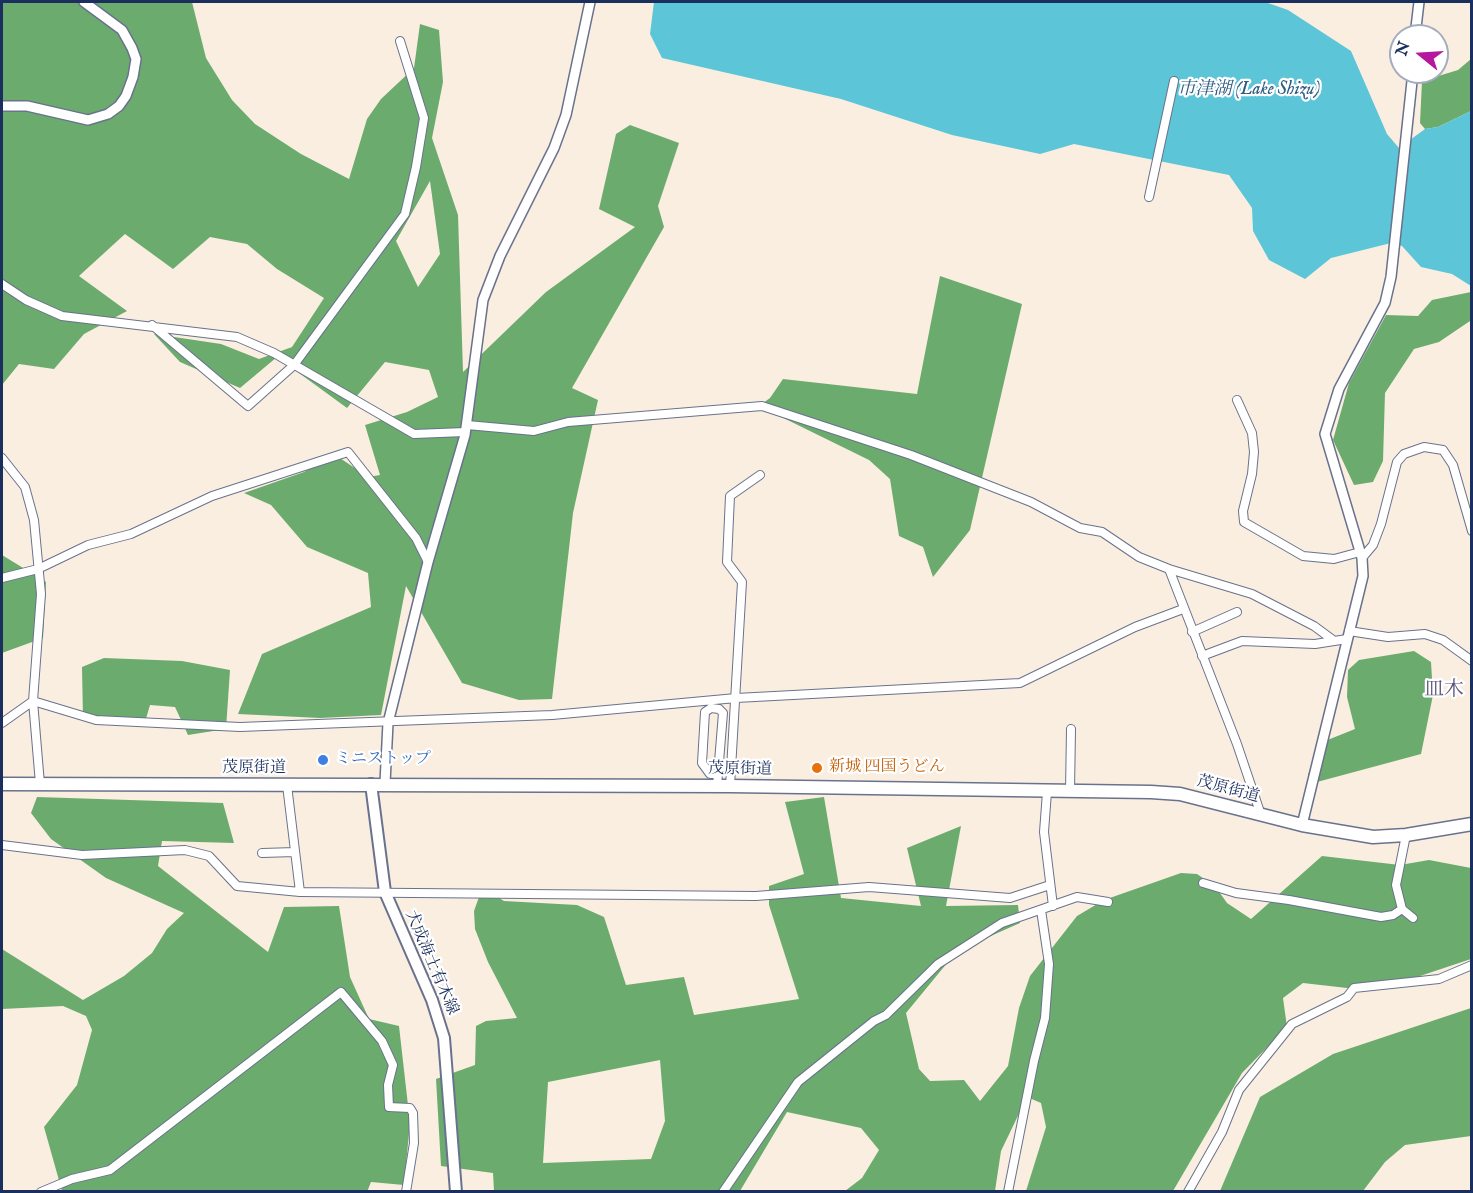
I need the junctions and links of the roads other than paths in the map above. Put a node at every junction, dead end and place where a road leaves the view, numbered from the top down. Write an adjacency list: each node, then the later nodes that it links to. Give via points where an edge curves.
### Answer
1 (84, 2): 8 (street, via 122,30 136,59 133,77 119,106 88,120 27,106)
2 (590, 2): 14 (street, via 566,116 483,300)
3 (1419, 2): 4 (street)
4 (1417, 24)
5 (400, 41): 12 (street, via 424,118 405,214)
6 (1174, 81): 9 (street)
7 (1412, 84): 18 (street, via 1391,277 1384,303 1340,388 1325,434)
8 (2, 106)
9 (1149, 194)
10 (2, 284): 11 (street, via 62,316)
11 (152, 325): 12 (street, via 237,337 257,343); 12 (street, via 248,406)
12 (294, 365): 14 (street, via 414,434 434,435)
13 (1237, 400): 18 (street, via 1252,433 1254,452 1244,522 1303,556 1334,559)
14 (466, 428): 19 (street); 21 (street, via 534,430 568,422 762,406 911,455 1031,502 1071,524 1102,532 1139,557)
15 (2, 458): 20 (street, via 25,488 31,503)
16 (760, 475): 30 (street, via 730,496 727,562 742,582)
17 (1472, 531): 18 (street, via 1453,465 1443,450 1424,447 1404,454 1397,462 1373,545)
18 (1361, 555): 26 (street, via 1363,576)
19 (428, 562): 20 (street, via 416,538 348,452 212,496 131,534 88,545); 33 (street)
20 (38, 569): 22 (street); 31 (street, via 41,616)
21 (1169, 569): 23 (street); 27 (street, via 1252,594)
22 (2, 578)
23 (1183, 609): 25 (street); 30 (street, via 1135,627 1020,683)
24 (1237, 612): 25 (street)
25 (1192, 632): 28 (street)
26 (1348, 635): 27 (street); 29 (street, via 1425,634 1443,640); 46 (street)
27 (1333, 640): 28 (street, via 1315,644 1242,641)
28 (1202, 656): 44 (street)
29 (1472, 661)
30 (736, 698): 33 (street, via 552,715); 41 (street)
31 (33, 701): 32 (street); 33 (street, via 96,720 240,727); 39 (street)
32 (2, 723)
33 (388, 723): 37 (street)
34 (1071, 729): 42 (street)
35 (718, 780): 35 (street, via 723,713 711,708 705,712 702,764); 37 (main road, 茂原街道); 41 (main road, 茂原街道)
36 (370, 783): 37 (main road, 茂原街道); 40 (main road, 茂原街道); 54 (main road, 犬成海士有木線)
37 (386, 783)
38 (2, 784): 39 (main road, 茂原街道)
39 (40, 784): 40 (main road, 茂原街道)
40 (287, 785): 49 (street)
41 (730, 786): 43 (main road, 茂原街道)
42 (1070, 791): 43 (main road, 茂原街道); 44 (main road, 茂原街道, via 1180,794)
43 (1047, 792): 52 (street, via 1044,832)
44 (1261, 815): 46 (main road, 茂原街道)
45 (1472, 824): 47 (main road, 茂原街道)
46 (1302, 825): 47 (main road, 茂原街道, via 1373,837)
47 (1406, 835): 57 (street, via 1396,885)
48 (2, 845): 53 (street, via 82,855 185,850 209,856 237,886)
49 (295, 852): 50 (street); 53 (street)
50 (262, 853)
51 (1203, 883): 57 (street, via 1236,893 1381,917)
52 (1050, 885): 54 (street, via 1010,898 858,887 756,896); 56 (street)
53 (300, 892): 54 (street)
54 (386, 892): 63 (main road, 犬成海士有木線, via 440,1021)
55 (1108, 902): 56 (street, via 1077,897)
56 (1053, 906): 58 (street)
57 (1402, 909): 59 (street)
58 (1041, 910): 64 (street, via 1002,923 938,964 886,1015 798,1082); 65 (street, via 1049,964 1045,1018)
59 (1413, 918)
60 (1472, 965): 66 (street, via 1439,979 1354,988 1347,997 1292,1024 1239,1090 1222,1132)
61 (41, 1191): 62 (street, via 110,1170 341,992 382,1041 393,1065 389,1107 410,1108 413,1113 414,1143)
62 (406, 1191)
63 (456, 1191)
64 (723, 1191)
65 (1008, 1191)
66 (1188, 1191)

